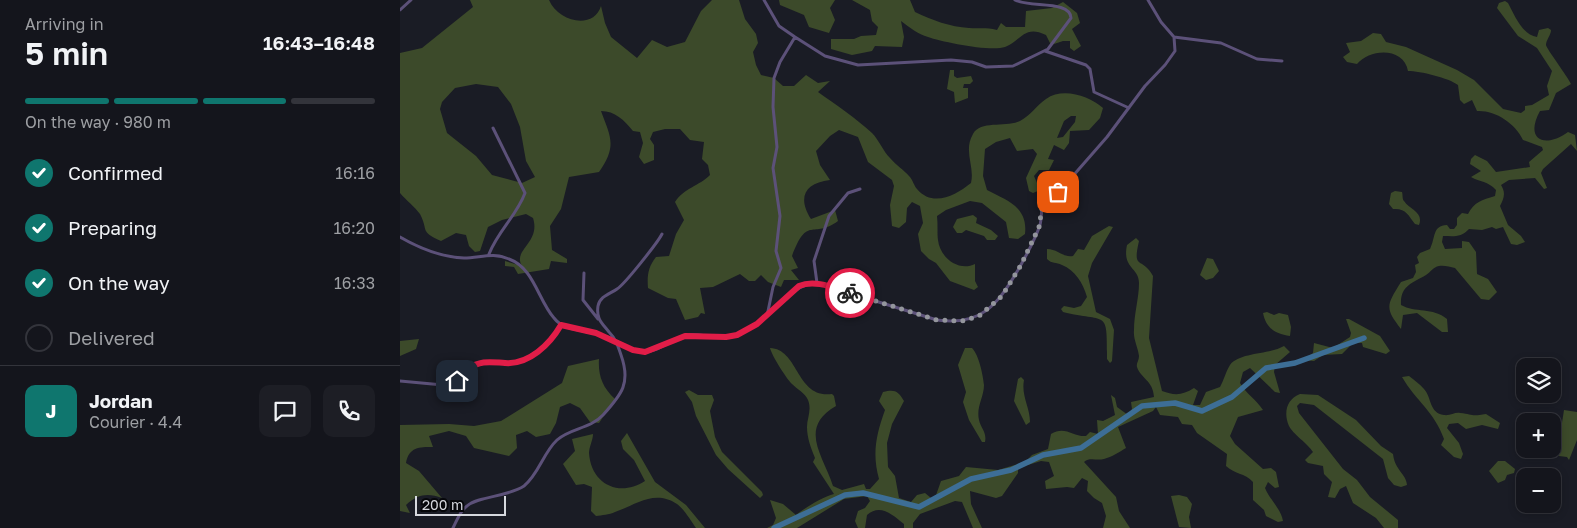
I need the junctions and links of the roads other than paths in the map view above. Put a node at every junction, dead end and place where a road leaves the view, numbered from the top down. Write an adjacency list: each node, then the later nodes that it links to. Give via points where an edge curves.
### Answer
1 (411, 0): 5 (street)
2 (764, 0): 6 (street, via 779,26)
3 (1015, 0): 8 (street, via 1033,4 1056,2 1068,8 1072,15 1070,21)
4 (1148, 0): 7 (street)
5 (400, 10)
6 (795, 37): 9 (street, via 825,56 858,66 951,60 1006,68); 20 (street, via 774,78 772,107 777,147 773,168 780,216 776,251 781,268)
7 (1174, 37): 11 (street, via 1221,43 1257,59); 12 (street, via 1176,46 1172,56)
8 (1051, 46): 9 (street); 10 (street)
9 (1044, 51): 10 (street)
10 (1053, 53): 12 (street, via 1086,65 1094,92)
11 (1282, 61)
12 (1129, 108): 19 (street, via 1051,200 1043,202 1039,227 1021,265 1002,296 979,316 962,321 937,320)
13 (493, 128): 17 (street, via 526,193 498,234)
14 (860, 189): 19 (street, via 848,193 829,216 814,261)
15 (662, 234): 21 (street, via 655,247 619,288 600,300)
16 (400, 237): 17 (street, via 445,256)
17 (489, 254): 22 (street, via 509,258 523,266 552,316)
18 (584, 273): 21 (street, via 583,300)
19 (817, 283): 20 (street, via 799,286)
20 (767, 316): 23 (street, via 737,335 685,336 645,352)
21 (599, 321): 23 (street)
22 (561, 325): 23 (street); 24 (street, via 545,346 524,360 484,362 465,370 457,381 443,385)
23 (617, 341): 25 (street, via 626,383 603,414 593,424 556,441 524,485 466,506)
24 (400, 381)
25 (453, 528)

